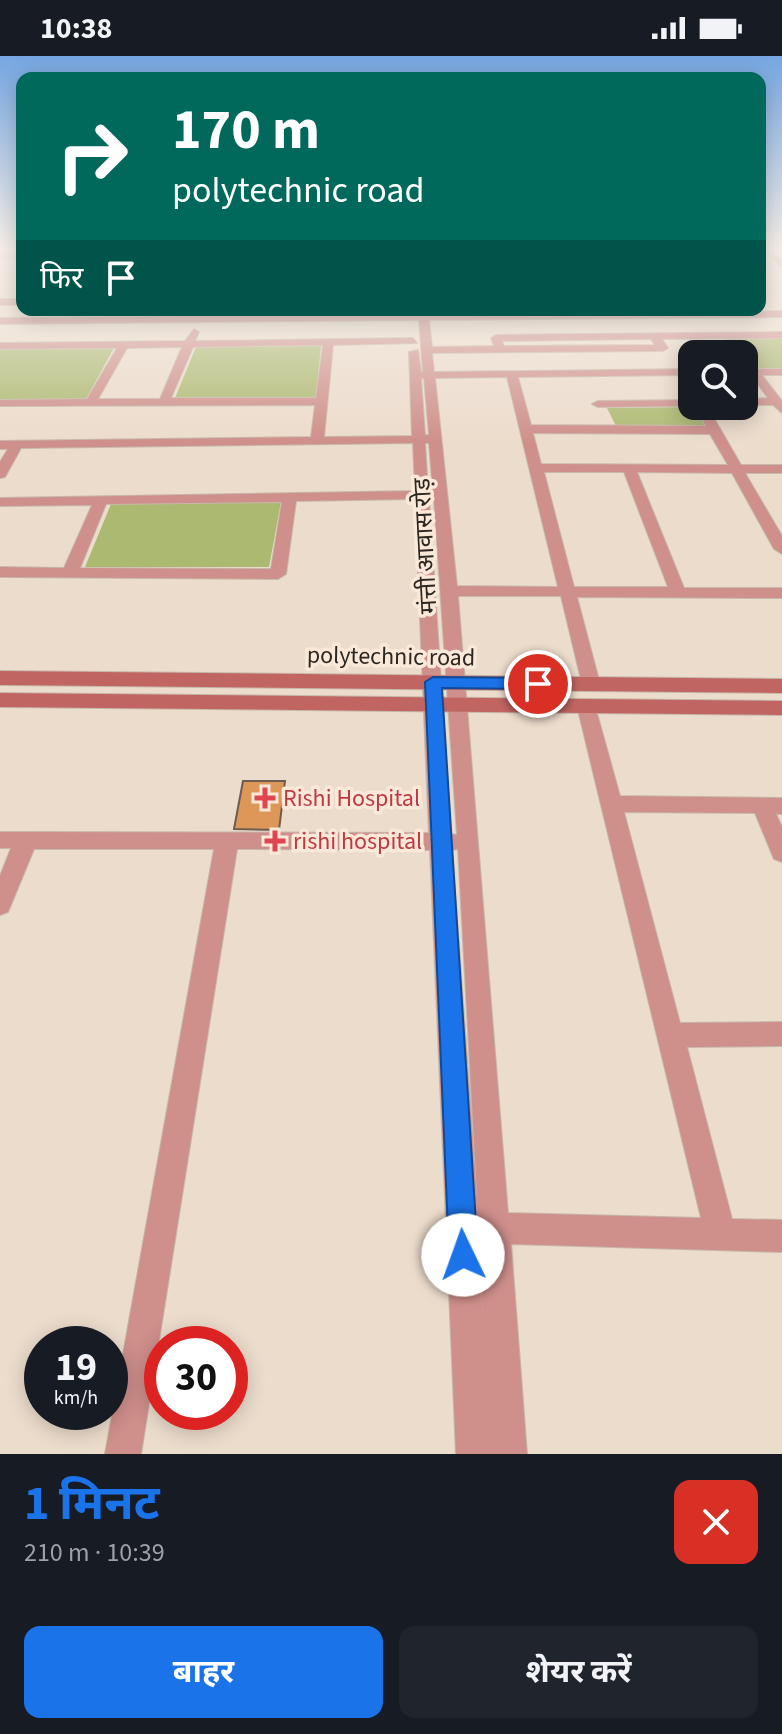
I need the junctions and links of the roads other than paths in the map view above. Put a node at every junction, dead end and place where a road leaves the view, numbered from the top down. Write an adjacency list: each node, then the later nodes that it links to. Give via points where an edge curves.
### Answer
1 (173, 316): 6 (street)
2 (202, 316): 12 (street)
3 (365, 316): 7 (street)
4 (515, 316): 7 (street)
5 (585, 316): 10 (street)
6 (1, 322)
7 (418, 324): 11 (street); 17 (street); 24 (street, मंत्ती आवास रोड़)
8 (782, 335): 9 (street, via 718,340)
9 (654, 336): 10 (street); 16 (street)
10 (596, 337): 15 (street); 17 (street, via 496,338)
11 (328, 342): 12 (street); 26 (street)
12 (190, 343): 13 (street); 27 (street)
13 (124, 344): 14 (street); 29 (street)
14 (0, 346)
15 (602, 348): 16 (street); 17 (street)
16 (663, 348): 18 (street)
17 (500, 349)
18 (678, 363)
19 (678, 372): 22 (street)
20 (758, 372): 21 (street)
21 (782, 372)
22 (585, 373): 23 (street); 32 (street)
23 (512, 374): 24 (street); 35 (street)
24 (422, 375): 38 (street, मंत्ती आवास रोड़)
25 (758, 382): 33 (street)
26 (321, 401): 27 (street); 39 (street)
27 (164, 402): 29 (street)
28 (0, 403): 29 (street)
29 (90, 403)
30 (678, 403): 32 (street)
31 (758, 403): 33 (street)
32 (598, 404): 36 (street)
33 (779, 405)
34 (710, 420): 37 (street)
35 (526, 429): 36 (street); 42 (street)
36 (608, 429): 37 (street)
37 (716, 430): 44 (street)
38 (427, 439): 39 (street); 47 (street, मंत्ती आवास रोड़)
39 (317, 440): 40 (street)
40 (17, 444): 41 (street); 46 (street)
41 (0, 445)
42 (536, 468): 43 (street); 56 (street)
43 (629, 468): 44 (street); 57 (street)
44 (737, 468): 45 (street); 51 (street)
45 (782, 469)
46 (0, 474)
47 (432, 494): 48 (street); 55 (street); 61 (street, मंत्ती आवास रोड़)
48 (290, 496): 49 (street); 54 (street, via 278,574)
49 (101, 500): 50 (street); 54 (street)
50 (0, 502)
51 (774, 522): 52 (street)
52 (782, 549)
53 (0, 572): 54 (street)
54 (70, 572)
55 (450, 591): 56 (street); 62 (street)
56 (568, 591): 57 (street); 63 (street)
57 (678, 593): 58 (street)
58 (782, 593)
59 (0, 678): 61 (street, polytechnic road)
60 (782, 686): 63 (street)
61 (434, 693): 62 (street); 64 (street); 71 (street, मंत्ती आवास रोड़)
62 (459, 694): 63 (street); 72 (street)
63 (589, 695): 65 (street); 66 (street)
64 (0, 700)
65 (782, 708)
66 (612, 804): 67 (street); 76 (street)
67 (772, 806): 73 (street)
68 (0, 840): 69 (street)
69 (26, 840): 70 (street); 74 (street)
70 (227, 841): 71 (street); 80 (street)
71 (442, 842): 72 (street); 77 (street, मंत्ती आवास रोड़)
72 (468, 842): 77 (street)
73 (782, 853)
74 (0, 905)
75 (782, 1034): 76 (street)
76 (670, 1035): 78 (street)
77 (477, 1228): 78 (street); 81 (street, मंत्ती आवास रोड़); 82 (street)
78 (721, 1235): 79 (street)
79 (782, 1236)
80 (123, 1454)
81 (474, 1454)
82 (509, 1454)

